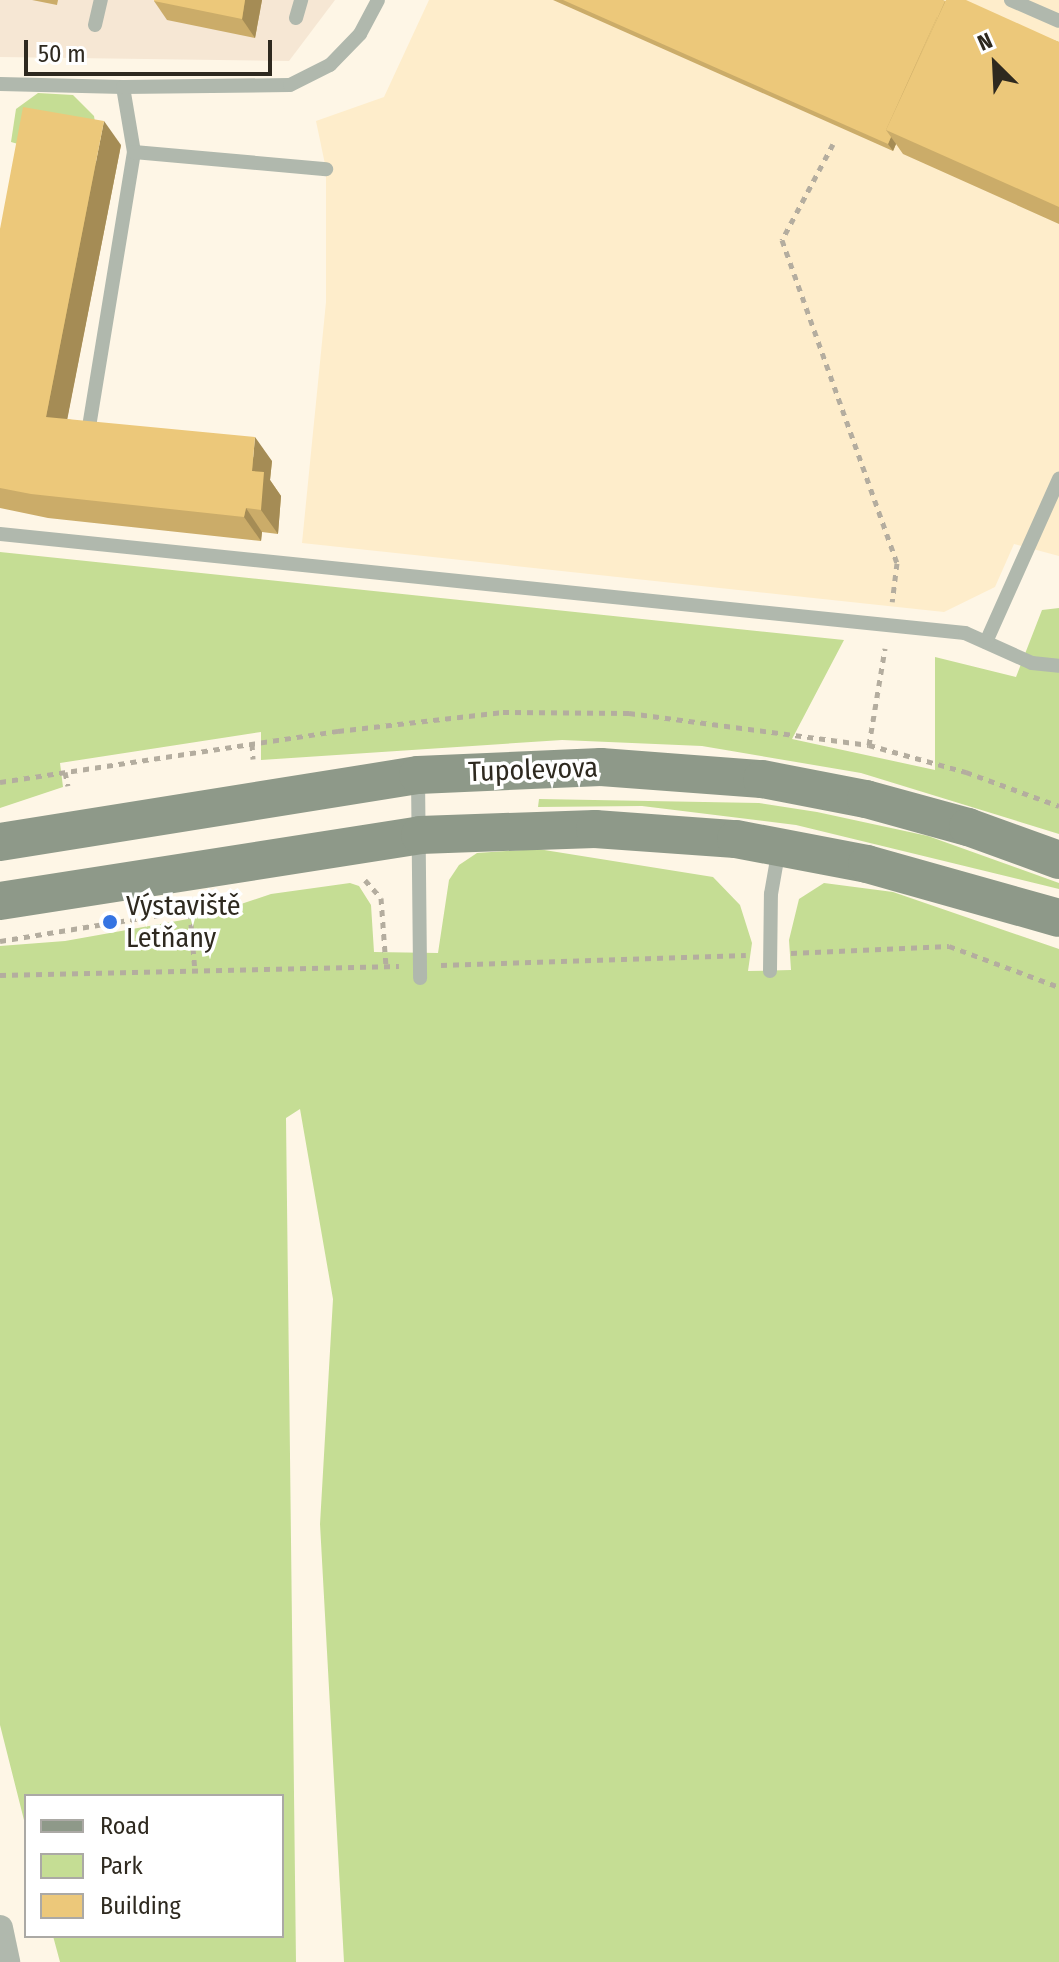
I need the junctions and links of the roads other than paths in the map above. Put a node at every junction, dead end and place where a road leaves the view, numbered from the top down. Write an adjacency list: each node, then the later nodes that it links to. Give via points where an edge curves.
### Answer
1 (101, 0): 7 (lane)
2 (301, 0): 5 (lane)
3 (378, 0): 8 (lane, via 360,34 330,65 290,85)
4 (1011, 0): 6 (lane)
5 (296, 18)
6 (1059, 21)
7 (95, 25)
8 (123, 87): 9 (lane); 10 (lane)
9 (1, 89)
10 (134, 152): 11 (lane); 12 (lane)
11 (326, 169)
12 (89, 428)
13 (1059, 479): 15 (lane)
14 (0, 534): 15 (lane, via 965,633)
15 (986, 642): 16 (lane, via 1032,663)
16 (1059, 666)
17 (418, 775): 18 (lane); 19 (main road, Tupolevova); 21 (main road, Tupolevova, via 601,767 762,779 939,819)
18 (420, 835): 20 (main road, Tupolevova, via 624,830); 23 (main road, Tupolevova); 27 (lane)
19 (0, 842)
20 (780, 847): 22 (main road, Tupolevova); 26 (lane, via 771,894)
21 (1059, 860)
22 (966, 892): 24 (main road, Tupolevova); 25 (main road, Tupolevova)
23 (0, 901)
24 (1059, 918)
25 (1059, 930)
26 (770, 971)
27 (420, 978)
28 (0, 1928): 29 (street)
29 (7, 1962)

